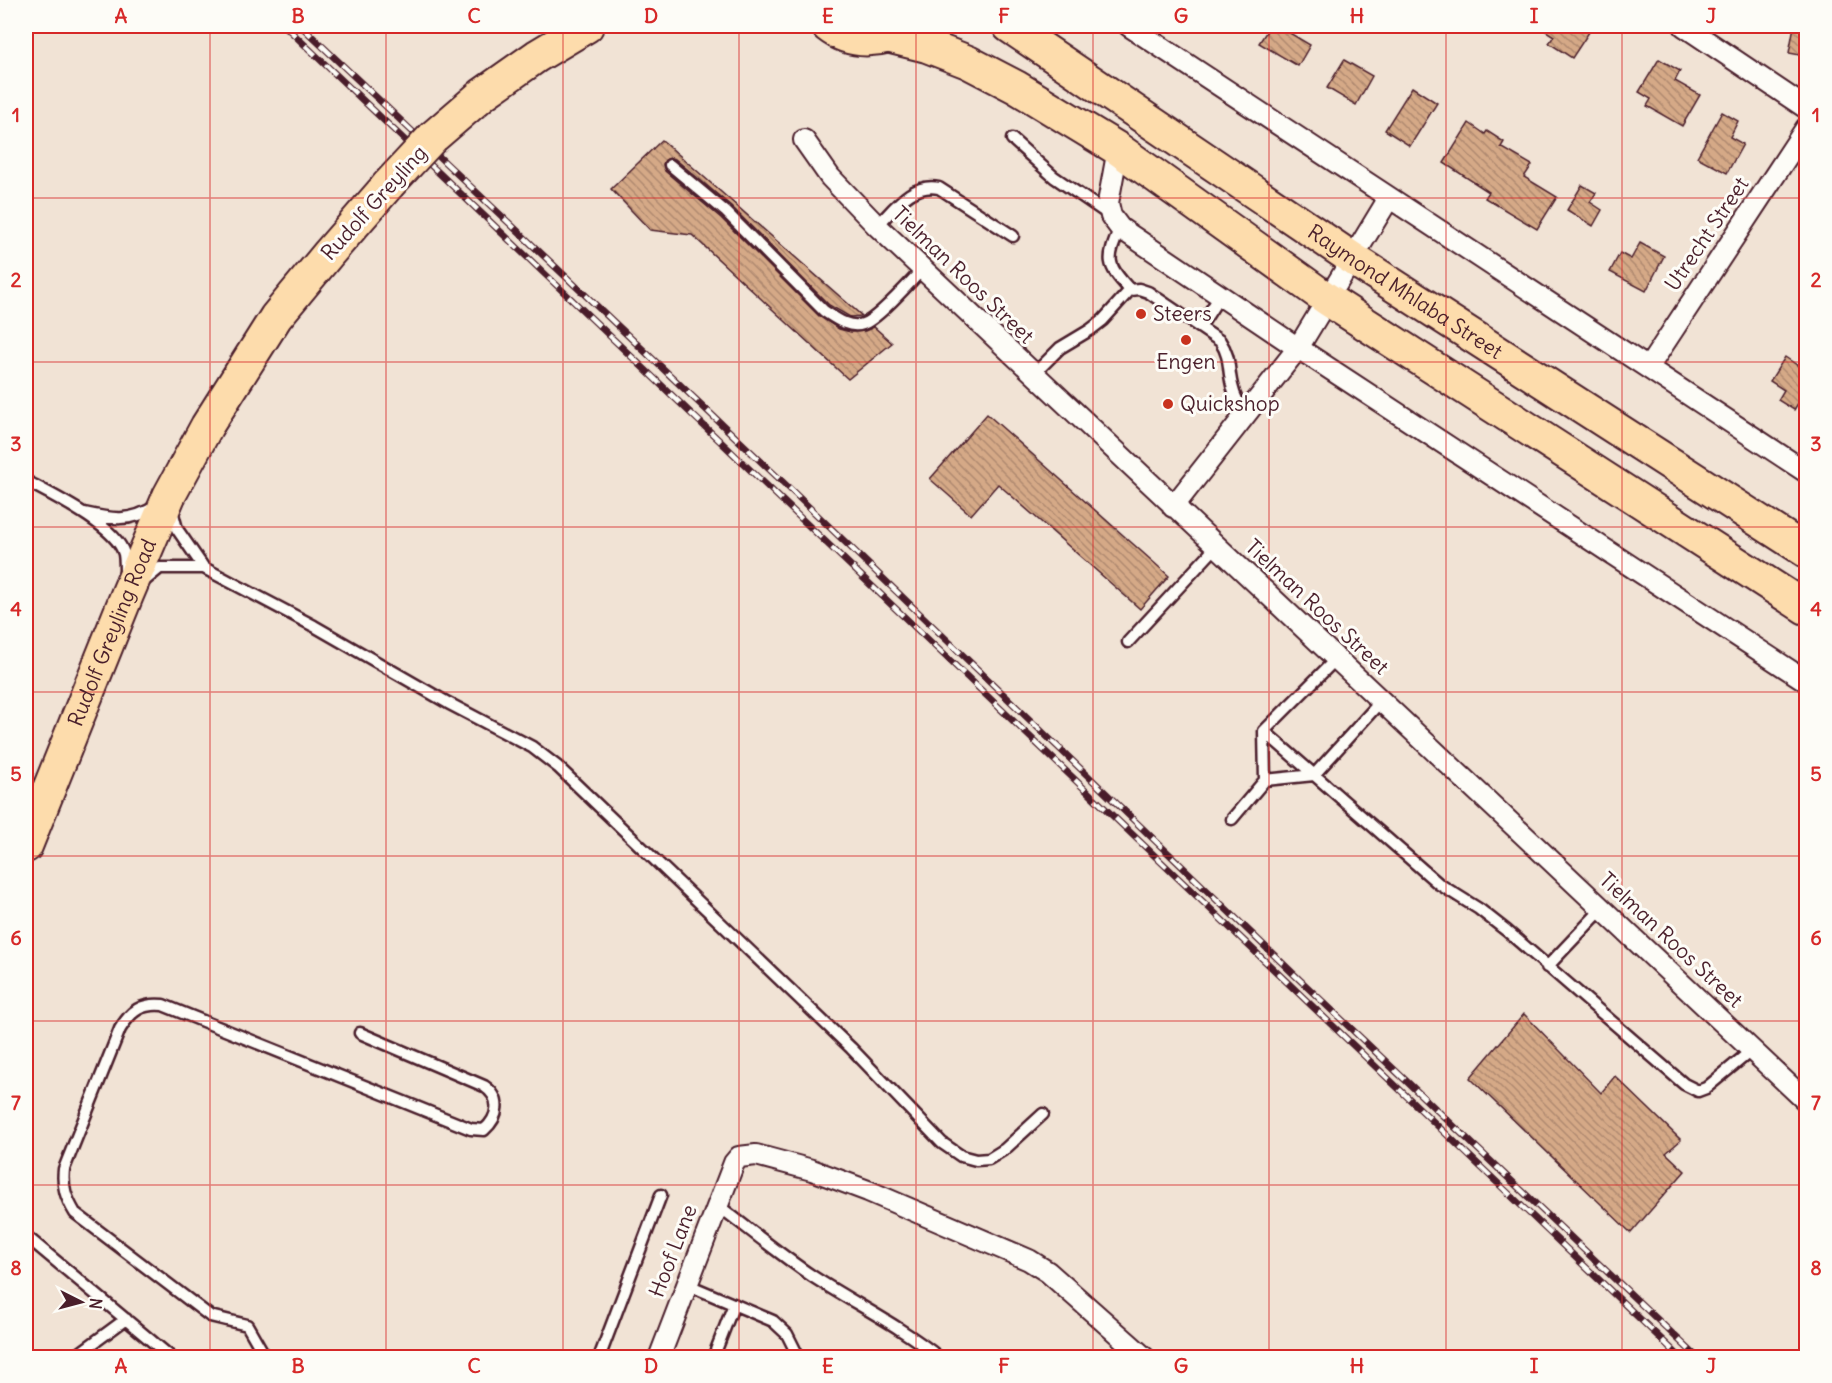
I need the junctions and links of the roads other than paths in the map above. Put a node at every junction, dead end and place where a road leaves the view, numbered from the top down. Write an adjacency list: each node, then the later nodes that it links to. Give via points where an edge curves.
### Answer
1 (587, 26): 27 (main road, Rudolf Greyling, bridge, via 483,94 433,137 276,317)
2 (828, 26): 6 (main road, via 852,38 871,40)
3 (1009, 26): 17 (main road, Raymond Mhlaba Street)
4 (1129, 26): 13 (street)
5 (1684, 26): 7 (street)
6 (902, 31): 11 (main road, via 1016,87)
7 (1806, 108)
8 (1806, 128): 24 (street, Utrecht Street)
9 (1012, 139): 14 (lane, via 1054,177)
10 (804, 140): 15 (street, Tielman Roos Street, via 830,177)
11 (1118, 149): 14 (street, via 1108,203); 21 (main road)
12 (670, 165): 18 (lane, via 726,212 824,311 839,321 863,325)
13 (1389, 198): 17 (street); 24 (street)
14 (1115, 222): 19 (lane, via 1110,261 1113,272); 20 (street)
15 (877, 226): 16 (lane, via 909,194 930,186); 18 (street, Tielman Roos Street)
16 (1013, 236)
17 (1353, 258): 21 (street); 34 (main road, Raymond Mhlaba Street)
18 (922, 270): 25 (street, Tielman Roos Street)
19 (1130, 290): 22 (lane, via 1148,292); 25 (lane, via 1103,320 1060,348)
20 (1220, 296): 22 (lane); 23 (street)
21 (1328, 299): 23 (street); 37 (main road)
22 (1200, 327): 26 (lane, via 1228,352 1232,387)
23 (1298, 348): 26 (street); 40 (street)
24 (1648, 368): 28 (street)
25 (1033, 375): 31 (street, Tielman Roos Street)
26 (1246, 416): 31 (street)
27 (207, 426): 30 (main road, Rudolf Greyling Road)
28 (1806, 472)
29 (26, 481): 32 (lane)
30 (169, 496): 32 (lane, via 144,514 114,520); 35 (lane, via 177,529); 36 (main road, Rudolf Greyling Road)
31 (1173, 507): 33 (street, Tielman Roos Street)
32 (84, 513): 36 (lane, via 114,538 124,552)
33 (1216, 547): 38 (lane); 39 (street, Tielman Roos Street)
34 (1806, 550)
35 (204, 568): 36 (lane, via 160,568); 52 (lane, via 532,747 558,767 851,1048 928,1130 961,1156 989,1159)
36 (127, 595): 46 (main road, Rudolf Greyling Road)
37 (1806, 608)
38 (1128, 642)
39 (1337, 658): 41 (street, Tielman Roos Street); 42 (lane)
40 (1806, 681)
41 (1382, 700): 43 (lane); 47 (street, Tielman Roos Street)
42 (1264, 731): 43 (lane); 44 (lane)
43 (1314, 775): 44 (lane); 48 (lane, via 1439,884 1508,931)
44 (1265, 780): 45 (lane)
45 (1232, 819)
46 (26, 846)
47 (1602, 909): 48 (lane); 50 (street, Tielman Roos Street)
48 (1547, 967): 50 (lane, via 1698,1091)
49 (360, 1033): 61 (lane, via 493,1092 497,1107 490,1125 484,1130 471,1129 163,1005 151,1004 129,1015 120,1029 64,1170 66,1198 75,1213 210,1316 247,1325)
50 (1752, 1050): 51 (street, Tielman Roos Street)
51 (1806, 1101)
52 (1043, 1113)
53 (661, 1195): 62 (lane)
54 (716, 1204): 56 (street, Hoof Lane); 66 (lane, via 810,1275 894,1324); 67 (street, Hoof Lane, via 739,1157 756,1155 812,1170 1029,1260 1048,1272)
55 (26, 1236): 58 (lane)
56 (686, 1284): 57 (lane); 63 (street, Hoof Lane)
57 (734, 1305): 64 (lane); 65 (lane, via 773,1321 787,1334)
58 (126, 1319): 59 (lane); 60 (lane)
59 (73, 1358)
60 (172, 1358)
61 (266, 1358)
62 (599, 1358)
63 (659, 1358)
64 (713, 1358)
65 (799, 1358)
66 (940, 1358)
67 (1145, 1358)

